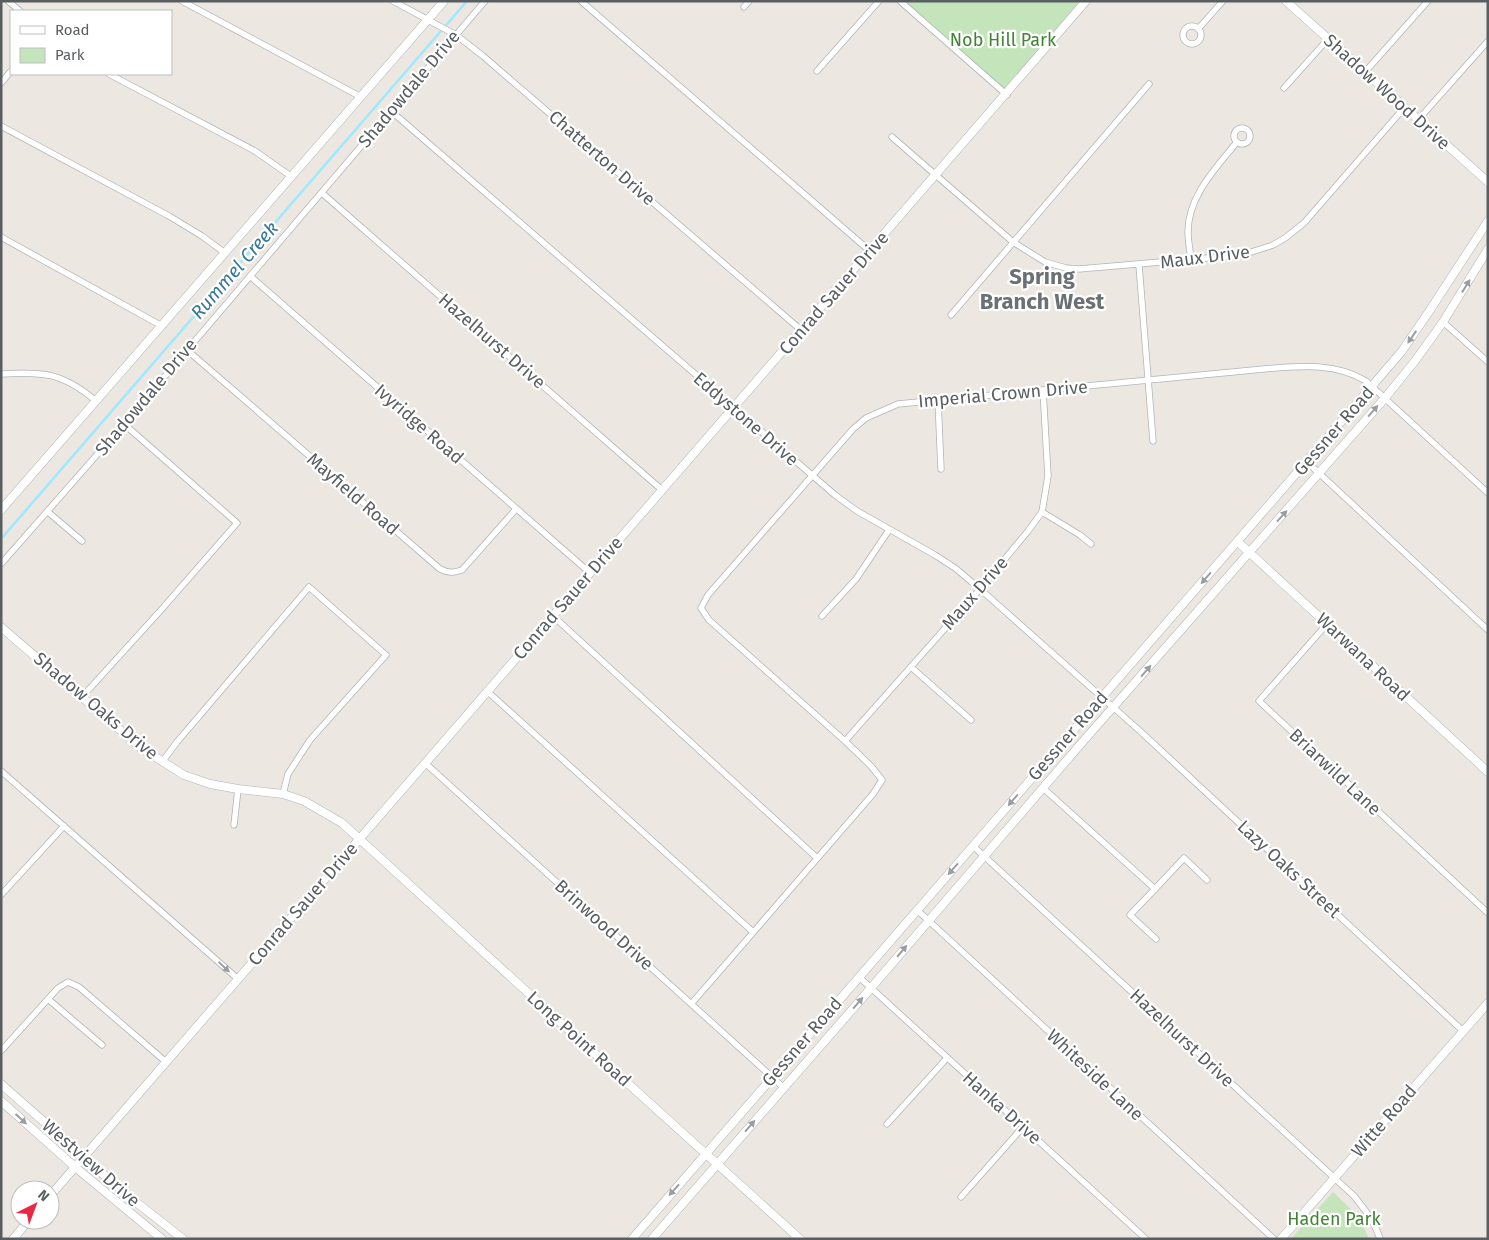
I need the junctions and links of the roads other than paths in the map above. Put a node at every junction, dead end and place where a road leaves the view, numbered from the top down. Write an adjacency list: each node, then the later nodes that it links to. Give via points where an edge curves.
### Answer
1 (8, 1): 15 (street)
2 (182, 1): 29 (street)
3 (393, 1): 16 (street, Chatterton Drive)
4 (444, 1): 16 (street, Shadowdale Drive)
5 (485, 1): 18 (street, Shadowdale Drive)
6 (581, 1): 44 (street)
7 (749, 1): 14 (street)
8 (879, 1): 21 (street)
9 (900, 1): 28 (street)
10 (1086, 1): 28 (street, Conrad Sauer Drive)
11 (1223, 1): 17 (street)
12 (1428, 1): 23 (street)
13 (1290, 3): 19 (street, Shadow Wood Drive)
14 (744, 7)
15 (19, 10)
16 (428, 20): 18 (street, Chatterton Drive); 29 (street, Shadowdale Drive)
17 (1198, 29)
18 (456, 35): 31 (street, Shadowdale Drive); 52 (street, Chatterton Drive)
19 (1328, 39): 23 (street, Shadow Wood Drive); 27 (street)
20 (1488, 41): 32 (street)
21 (816, 71)
22 (10, 72): 25 (street)
23 (1365, 72): 30 (street, Shadow Wood Drive)
24 (111, 75): 37 (street, via 255,151)
25 (1, 83)
26 (1149, 84): 42 (street)
27 (1284, 88)
28 (1007, 94): 36 (street, Conrad Sauer Drive)
29 (361, 96): 37 (street, Shadowdale Drive)
30 (1404, 108): 32 (street, Shadow Wood Drive); 46 (street, Maux Drive, via 1314,212 1286,238 1248,253)
31 (391, 111): 39 (street, Shadowdale Drive); 62 (street, Eddystone Drive)
32 (1418, 120): 38 (street, Shadow Wood Drive)
33 (1, 126): 45 (street, via 169,216)
34 (892, 137): 36 (street, Maux Drive)
35 (1237, 142): 46 (street, via 1210,176 1193,205 1188,232)
36 (937, 174): 42 (street, Maux Drive); 44 (street, Conrad Sauer Drive)
37 (292, 177): 45 (street, Shadowdale Drive)
38 (1488, 182)
39 (322, 192): 48 (street, Shadowdale Drive); 69 (street, Hazelhurst Drive)
40 (1488, 221): 57 (street, Gessner Road, one-way to 57, via 1413,334)
41 (1, 237): 51 (street)
42 (1013, 242): 47 (street, Maux Drive, via 1045,262 1066,268); 49 (street)
43 (1488, 249): 50 (street, Gessner Road, one-way to 43)
44 (871, 252): 52 (street, Conrad Sauer Drive)
45 (226, 253): 51 (street, Shadowdale Drive)
46 (1192, 259): 47 (street, Maux Drive)
47 (1139, 265): 56 (street)
48 (250, 276): 53 (street, Shadowdale Drive); 71 (street, Ivyridge Road)
49 (951, 315)
50 (1443, 322): 54 (street); 59 (street, Gessner Road)
51 (162, 326): 61 (street, Shadowdale Drive)
52 (801, 330): 62 (street, Conrad Sauer Drive)
53 (187, 350): 63 (street, Shadowdale Drive); 71 (street, Mayfield Road, via 447,573 462,570)
54 (1488, 362)
55 (1, 374): 61 (street, via 47,374 81,388)
56 (1148, 380): 57 (street, Imperial Crown Drive, via 1316,367 1353,373); 58 (street, Imperial Crown Drive); 64 (street)
57 (1372, 386): 59 (street, Imperial Crown Drive); 65 (street, Gessner Road)
58 (1043, 390): 60 (street, Imperial Crown Drive); 74 (street, Maux Drive, via 1048,476)
59 (1385, 398): 67 (street, Gessner Road, one-way to 59); 70 (street, Imperial Crown Drive)
60 (938, 400): 66 (street); 68 (street, Imperial Crown Drive, via 898,404 866,418)
61 (96, 401): 72 (street, Shadowdale Drive)
62 (733, 408): 68 (street, Eddystone Drive); 69 (street, Conrad Sauer Drive)
63 (124, 424): 73 (street, Shadowdale Drive); 90 (street, via 237,522)
64 (1153, 441)
65 (1307, 462): 67 (street); 77 (street, Gessner Road)
66 (941, 468)
67 (1319, 474): 79 (street, Gessner Road, one-way to 67); 87 (street)
68 (812, 476): 75 (street, Eddystone Drive, via 857,511); 94 (street, Imperial Crown Drive, via 708,595 701,608 709,620)
69 (662, 490): 81 (street, Conrad Sauer Drive)
70 (1488, 493)
71 (516, 509): 81 (street, Ivyridge Road)
72 (1, 510)
73 (48, 512): 76 (street); 80 (street, Shadowdale Drive)
74 (1042, 512): 78 (street); 82 (street, Maux Drive)
75 (889, 530): 82 (street, Eddystone Drive, via 935,555); 84 (street, via 856,579)
76 (82, 541)
77 (1238, 542): 79 (street, Warwana Road); 91 (street, Gessner Road, one-way to 91)
78 (1091, 544)
79 (1249, 552): 85 (street, Warwana Road); 92 (street, Gessner Road, one-way to 79)
80 (1, 564)
81 (589, 572): 83 (street, Conrad Sauer Drive)
82 (980, 589): 88 (street, Maux Drive); 91 (street, Eddystone Drive)
83 (552, 616): 89 (street, Conrad Sauer Drive); 107 (street)
84 (822, 616)
85 (1327, 624): 98 (street, Warwana Road); 112 (street, Briarwild Lane, via 1258,702)
86 (1, 627): 90 (street, Shadow Oaks Drive)
87 (1488, 630)
88 (911, 667): 93 (street); 94 (street, Maux Drive)
89 (487, 691): 96 (street, Conrad Sauer Drive); 114 (street)
90 (82, 697): 95 (street, Shadow Oaks Drive)
91 (1102, 698): 92 (street, Eddystone Drive); 105 (street, Gessner Road, one-way to 105)
92 (1114, 708): 99 (street, Gessner Road); 122 (street, Lazy Oaks Street)
93 (970, 720)
94 (845, 741): 107 (street, via 882,780)
95 (162, 762): 100 (street, Shadow Oaks Drive, via 184,775); 101 (street, via 309,587 386,655 310,740 288,774)
96 (425, 763): 104 (street, Conrad Sauer Drive); 120 (street, Brinwood Drive)
97 (1, 771): 103 (street)
98 (1488, 772)
99 (1043, 788): 106 (street, Gessner Road); 109 (street)
100 (238, 789): 101 (street, Shadow Oaks Drive); 102 (street)
101 (283, 794): 104 (street, Shadow Oaks Drive, via 322,810)
102 (234, 825)
103 (64, 826): 110 (street); 117 (street, one-way to 117)
104 (360, 838): 117 (street, Conrad Sauer Drive); 133 (street, Long Point Road)
105 (973, 846): 106 (street, Hazelhurst Drive); 111 (street, Gessner Road, one-way to 111)
106 (985, 856): 113 (street, Gessner Road); 137 (street, Hazelhurst Drive)
107 (817, 858): 114 (street)
108 (1207, 880): 109 (street, via 1184,858)
109 (1155, 889): 115 (street, via 1130,915)
110 (1, 895)
111 (917, 910): 113 (street, Whiteside Lane); 116 (street, Gessner Road)
112 (1488, 913)
113 (928, 921): 118 (street, Gessner Road, one-way to 113); 146 (street, Whiteside Lane)
114 (752, 932): 120 (street)
115 (1156, 939)
116 (859, 977): 118 (street, Hanka Drive); 127 (street, Gessner Road)
117 (238, 980): 126 (street, Conrad Sauer Drive)
118 (871, 988): 125 (street, Hanka Drive); 129 (street, Gessner Road, one-way to 118)
119 (48, 999): 123 (street); 124 (street); 126 (street, via 68,982 79,986)
120 (692, 1003): 127 (street, Brinwood Drive)
121 (1488, 1003): 122 (street, Witte Road)
122 (1463, 1031): 137 (street, Witte Road)
123 (102, 1045)
124 (1, 1051)
125 (947, 1058): 131 (street); 132 (street, Hanka Drive)
126 (166, 1062): 134 (street, Conrad Sauer Drive)
127 (772, 1077): 129 (street, Brinwood Drive); 133 (street, Gessner Road)
128 (1, 1084): 134 (street, Westview Drive)
129 (783, 1087): 135 (street, Gessner Road, one-way to 129)
130 (1, 1101): 136 (street, Westview Drive, one-way to 136)
131 (887, 1124)
132 (1023, 1127): 139 (street); 145 (street, Hanka Drive)
133 (707, 1153): 135 (street, Long Point Road); 142 (street, Gessner Road, one-way to 142)
134 (84, 1157): 136 (street, Conrad Sauer Drive); 141 (street, Westview Drive)
135 (718, 1163): 143 (street, Gessner Road); 144 (street, Long Point Road)
136 (75, 1167): 138 (street, Conrad Sauer Drive); 140 (street, Westview Drive)
137 (1334, 1178): 147 (street, Witte Road); 148 (street, Hazelhurst Drive, via 1370,1216)
138 (60, 1184)
139 (961, 1197)
140 (162, 1239)
141 (183, 1239)
142 (632, 1239)
143 (652, 1239)
144 (800, 1239)
145 (1146, 1239)
146 (1274, 1239)
147 (1281, 1239)
148 (1380, 1239)

